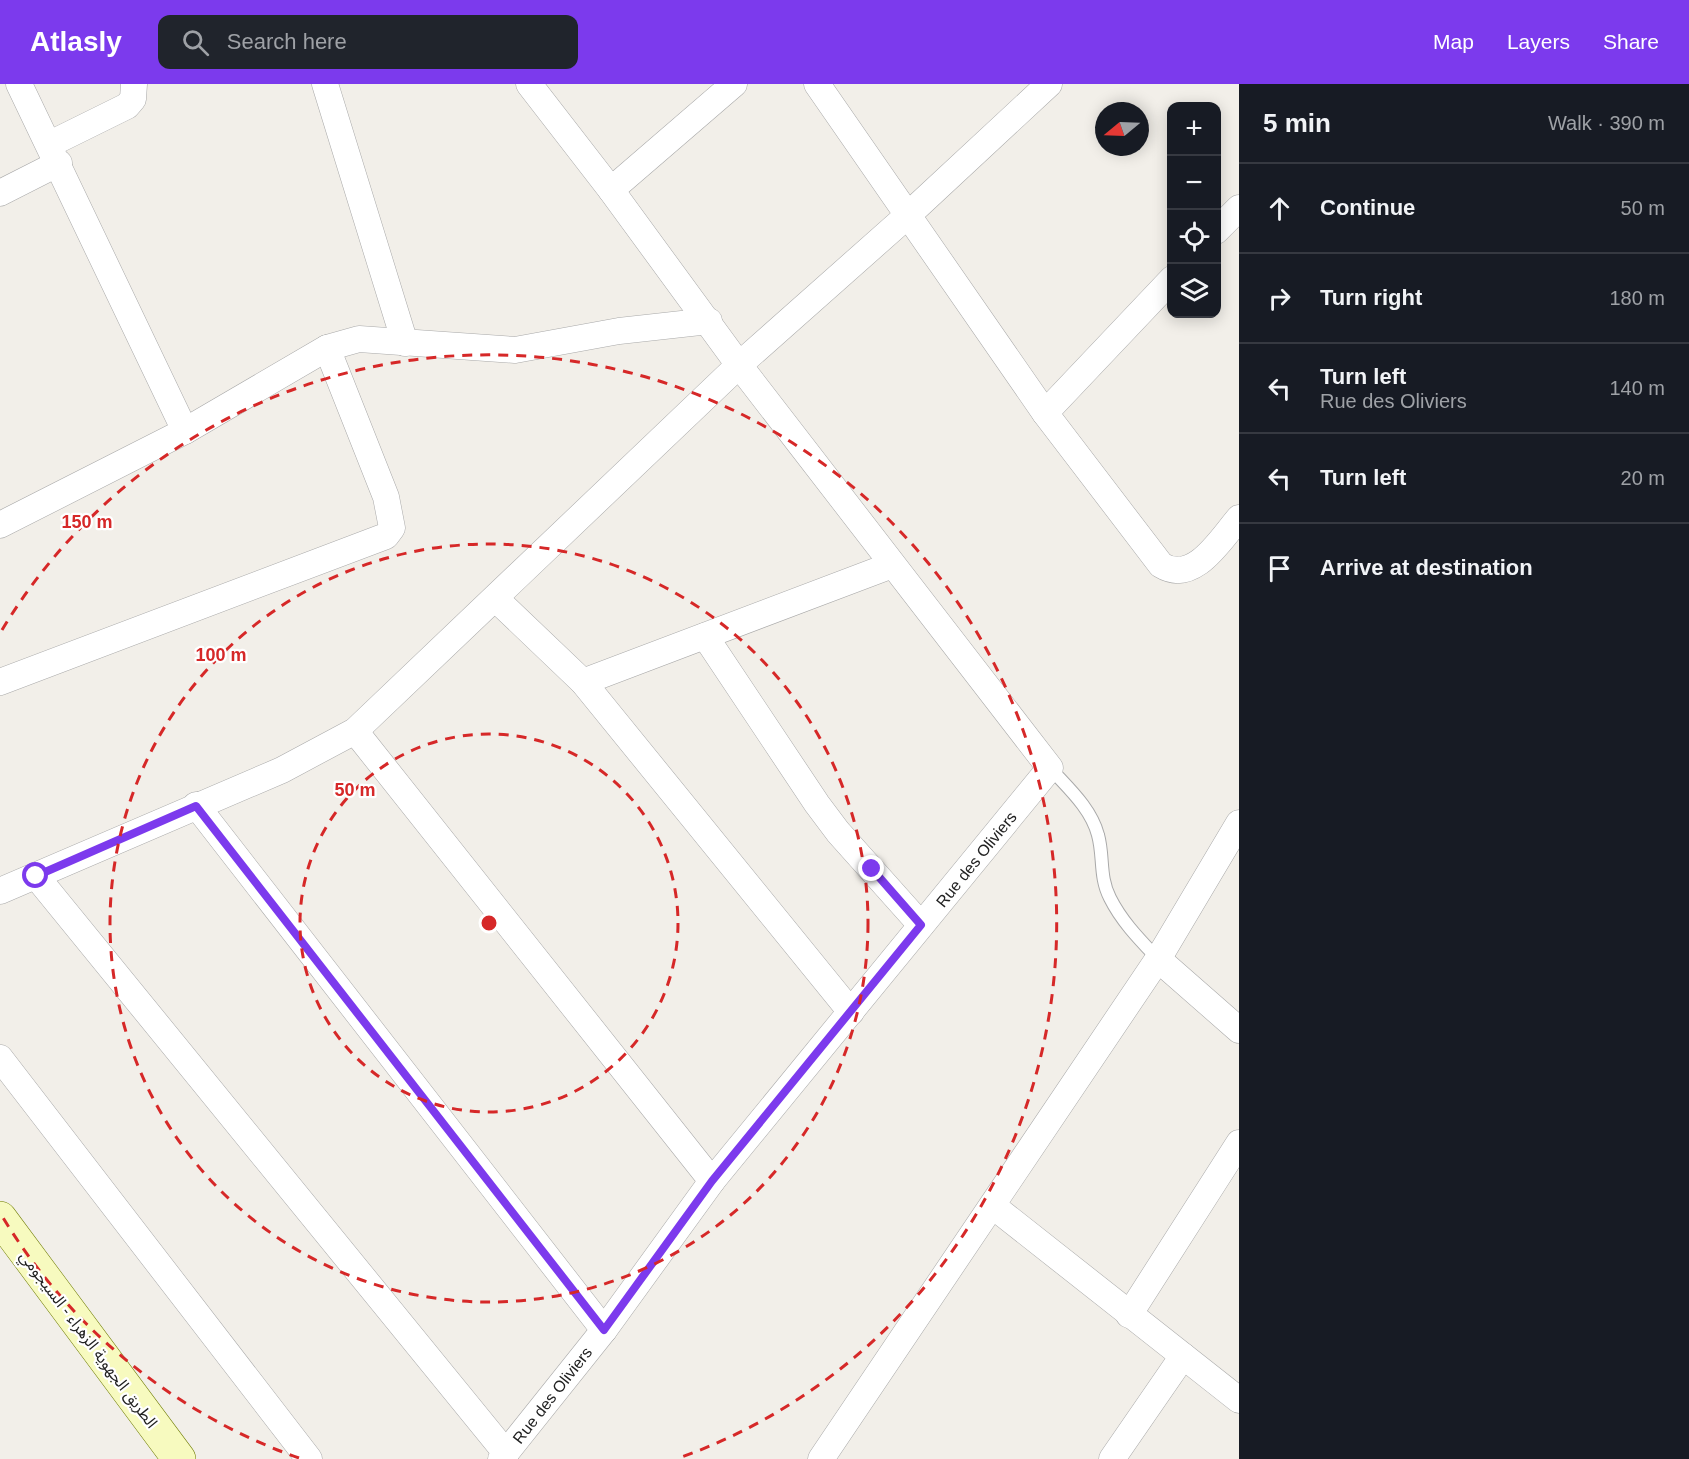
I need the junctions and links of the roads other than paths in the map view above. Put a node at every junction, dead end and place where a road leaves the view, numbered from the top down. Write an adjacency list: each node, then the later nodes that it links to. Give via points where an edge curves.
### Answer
1 (19, 84): 8 (street)
2 (134, 84): 8 (street, via 133,99 127,106)
3 (326, 84): 16 (street)
4 (529, 84): 9 (street)
5 (734, 84): 9 (street)
6 (817, 84): 12 (street)
7 (1049, 84): 12 (street)
8 (54, 154): 10 (street); 20 (street)
9 (611, 190): 15 (street)
10 (0, 193)
11 (1239, 208): 13 (street)
12 (908, 216): 18 (street); 19 (street)
13 (1221, 226)
14 (1167, 284): 19 (street)
15 (709, 321): 16 (street, via 619,331 516,350); 18 (street)
16 (405, 343): 17 (street, via 359,339)
17 (327, 348): 20 (street); 26 (street, via 386,497 392,528 386,536)
18 (739, 365): 23 (street); 24 (street)
19 (1044, 412): 21 (street, via 1161,565 1172,571 1189,569 1201,561)
20 (185, 431): 22 (street)
21 (1239, 518)
22 (0, 525)
23 (892, 565): 25 (street); 29 (street)
24 (496, 599): 27 (street); 28 (street)
25 (705, 636): 27 (street); 34 (street, via 824,814)
26 (0, 682)
27 (583, 682): 36 (street)
28 (355, 731): 30 (street, via 282,770); 40 (street)
29 (1050, 768): 34 (street, Rue des Oliviers); 35 (lane, via 1092,819 1108,896 1124,922)
30 (196, 806): 32 (street); 44 (street)
31 (1239, 823): 35 (street)
32 (36, 876): 33 (street); 47 (street)
33 (0, 891)
34 (921, 925): 36 (street, Rue des Oliviers)
35 (1158, 959): 37 (street); 41 (street)
36 (850, 1012): 40 (street, Rue des Oliviers)
37 (1239, 1030)
38 (0, 1058): 49 (street)
39 (1239, 1143): 43 (street)
40 (712, 1181): 44 (street, Rue des Oliviers)
41 (993, 1206): 43 (street); 50 (street)
42 (0, 1218): 48 (main road, الطريق الجهوية الزهراء - السيجومي)
43 (1129, 1315): 45 (street)
44 (604, 1330): 47 (street, Rue des Oliviers)
45 (1183, 1356): 46 (street); 51 (street)
46 (1239, 1400)
47 (504, 1456)
48 (178, 1459)
49 (309, 1459)
50 (821, 1459)
51 (1112, 1459)

